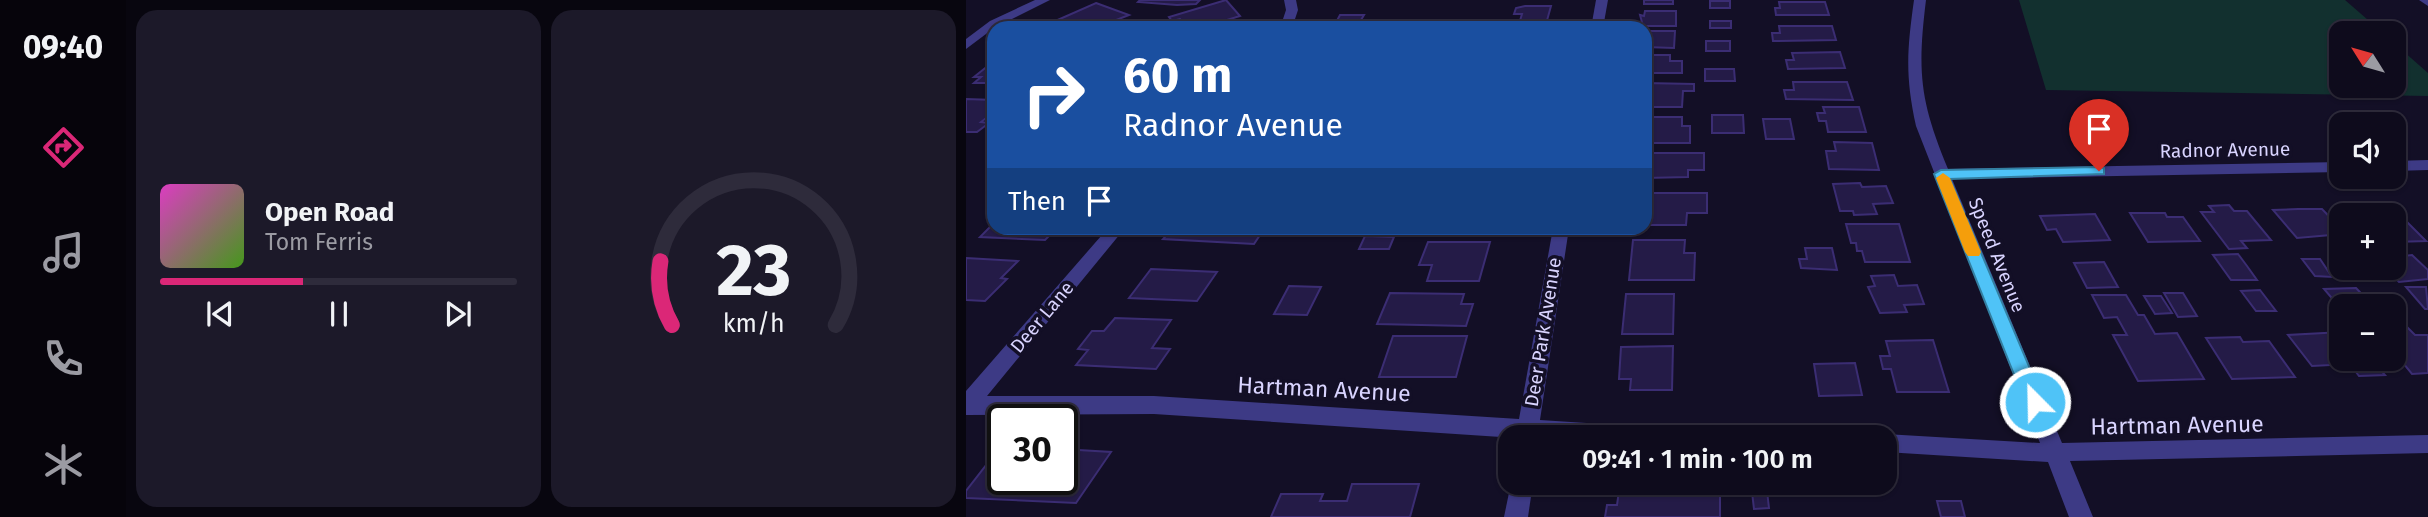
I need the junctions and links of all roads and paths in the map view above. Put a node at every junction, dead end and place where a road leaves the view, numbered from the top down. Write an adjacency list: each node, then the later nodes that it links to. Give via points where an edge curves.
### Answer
1 (1044, 0): 5 (street)
2 (1290, 0): 6 (street)
3 (1602, 0): 7 (street)
4 (1920, 0): 13 (street, Speed Avenue, via 1913,55 1915,89)
5 (1001, 21)
6 (1288, 21)
7 (1598, 21)
8 (987, 30): 9 (street)
9 (966, 45)
10 (2428, 165): 11 (street)
11 (2406, 166)
12 (2329, 167): 13 (street, Radnor Avenue)
13 (1941, 174): 21 (street, Speed Avenue)
14 (1112, 235): 16 (street, Deer Lane)
15 (1560, 235): 17 (street, Deer Park Avenue)
16 (966, 404): 18 (street, Hartman Avenue, via 1154,405)
17 (1529, 425)
18 (1498, 430)
19 (1897, 444): 21 (street, Hartman Avenue)
20 (2428, 444): 21 (street, Hartman Avenue)
21 (2055, 452): 24 (street, Speed Avenue)
22 (1520, 495): 23 (street)
23 (1516, 517)
24 (2081, 517)

